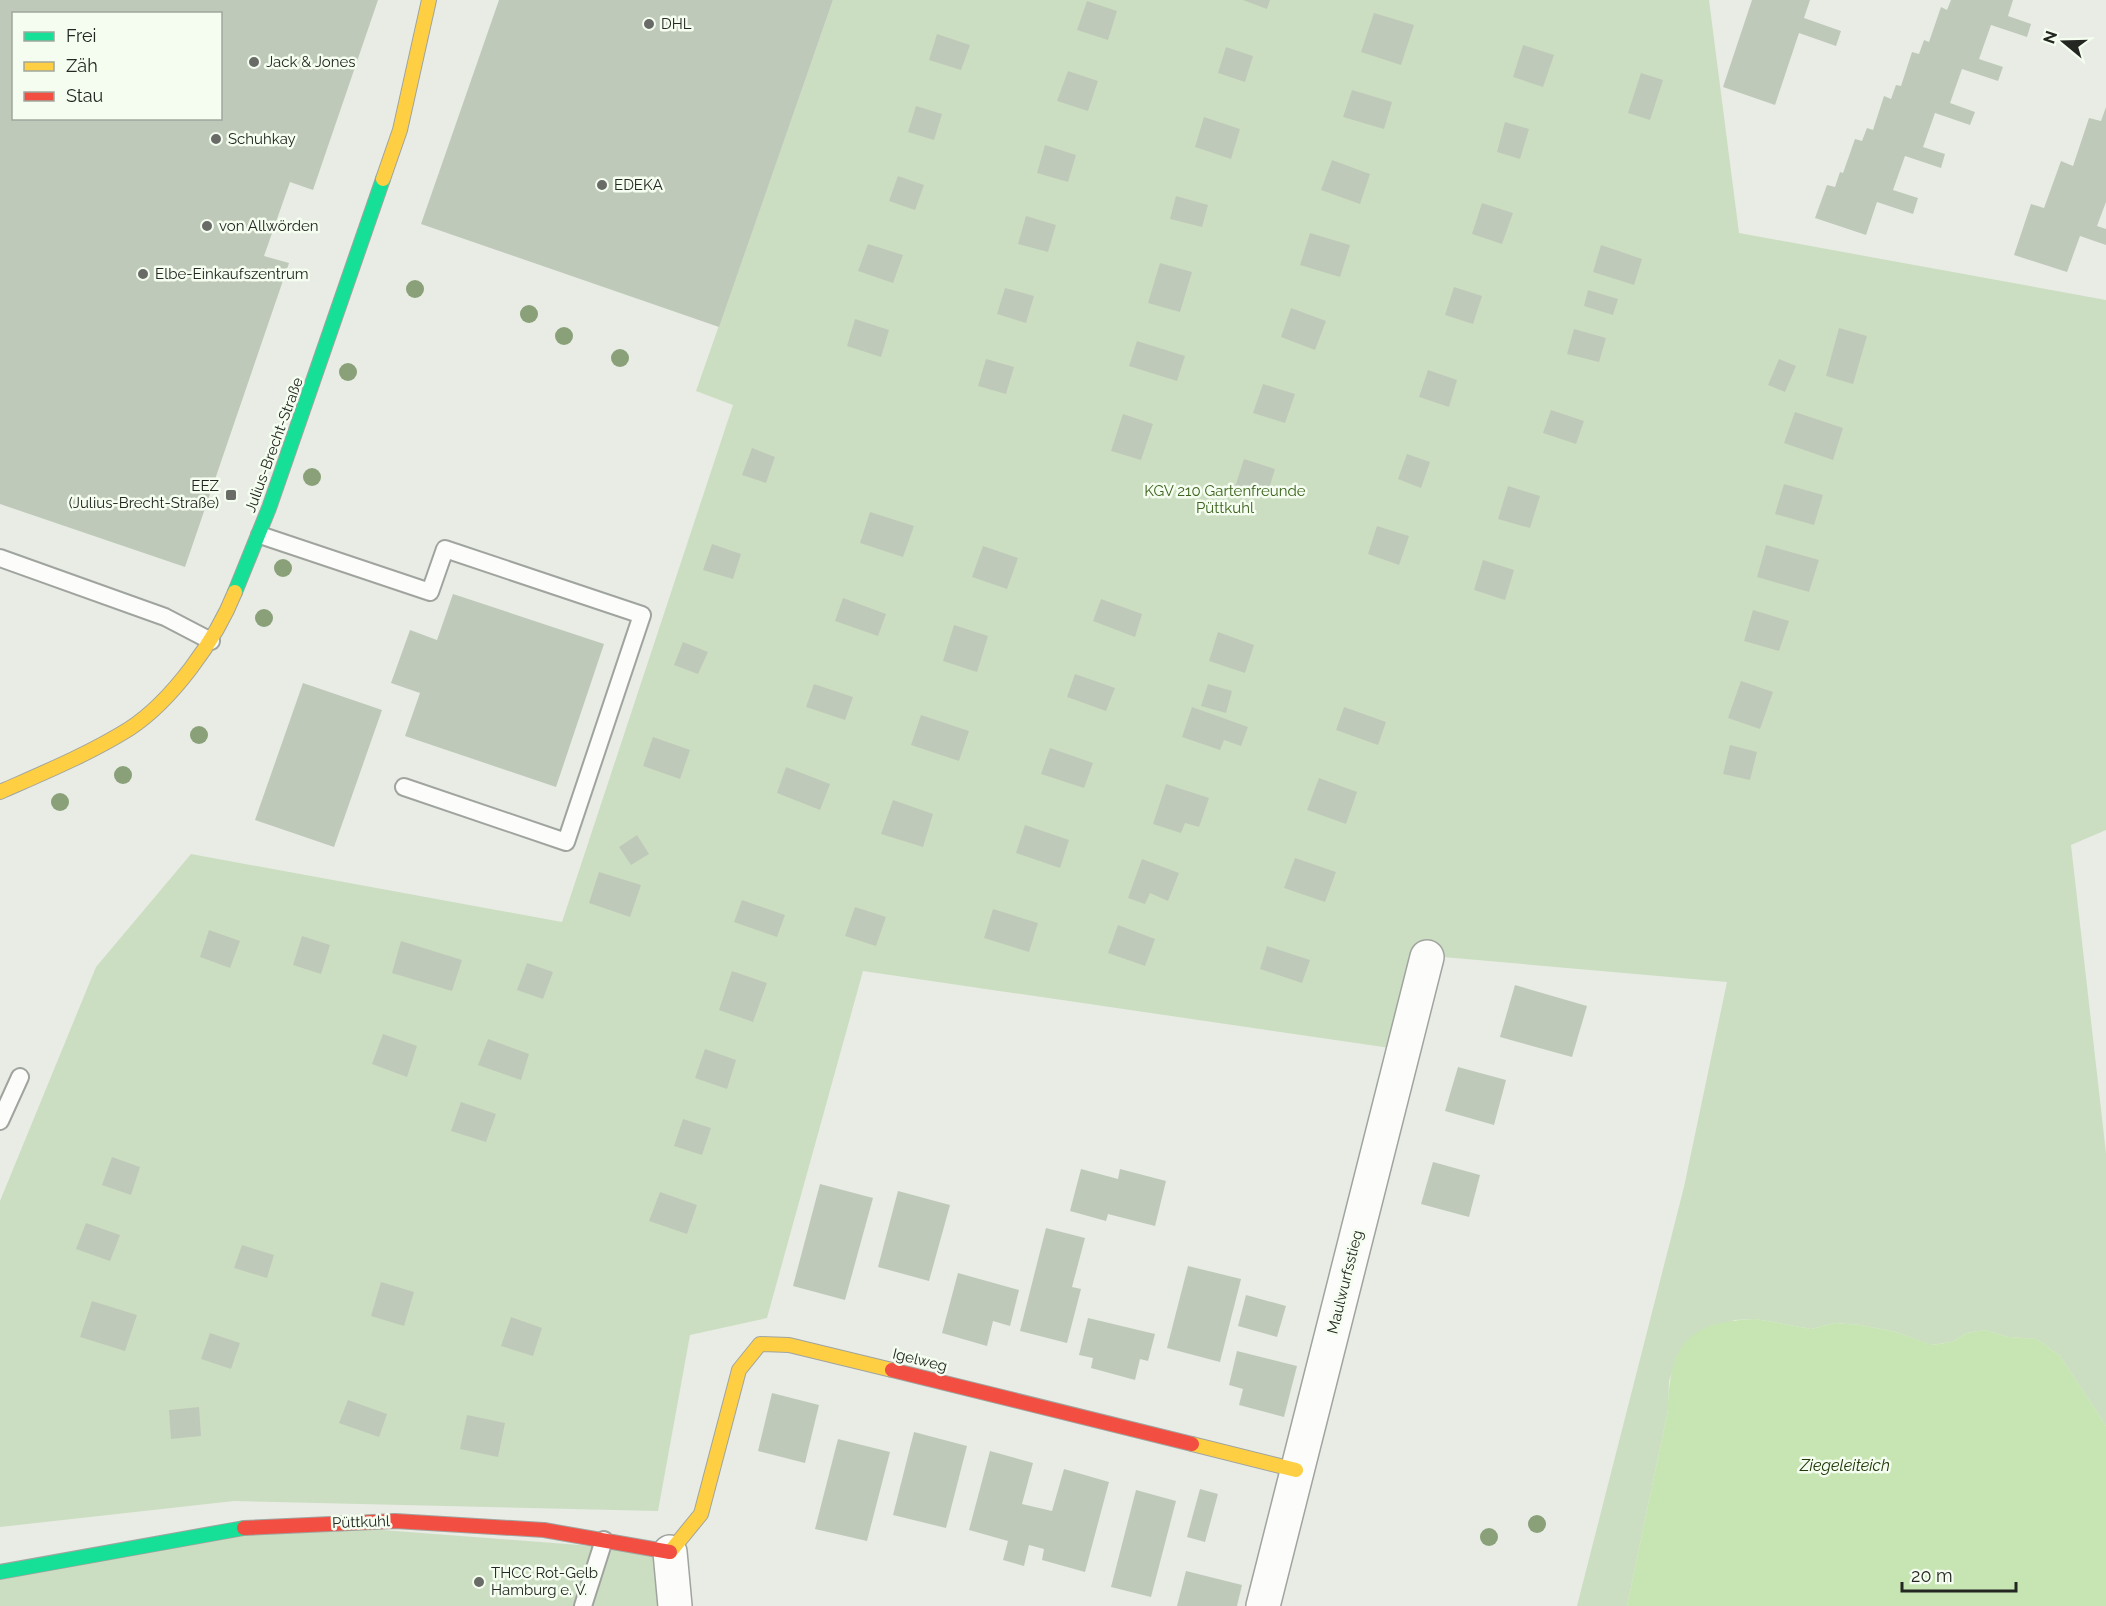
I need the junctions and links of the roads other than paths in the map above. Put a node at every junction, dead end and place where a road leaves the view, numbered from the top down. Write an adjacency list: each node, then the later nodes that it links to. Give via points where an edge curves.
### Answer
1 (429, 0): 2 (street, Julius-Brecht-Straße, via 400,130)
2 (260, 534): 4 (street, Julius-Brecht-Straße, via 230,607); 5 (lane, via 430,592 445,549 642,615 566,842)
3 (0, 558): 4 (lane, via 165,617)
4 (211, 641): 6 (street, Julius-Brecht-Straße, via 185,678 130,728)
5 (404, 787)
6 (0, 792)
7 (1427, 957): 10 (street, Maulwurfsstieg)
8 (20, 1077): 9 (lane)
9 (0, 1121)
10 (1296, 1470): 12 (street, Igelweg, via 789,1345 760,1344 739,1370 701,1514); 16 (street, Maulwurfsstieg)
11 (604, 1540): 12 (street, Püttkuhl); 13 (street, Püttkuhl, via 544,1530 395,1521 304,1524 245,1528); 14 (lane)
12 (670, 1552): 15 (street)
13 (0, 1572)
14 (584, 1606)
15 (675, 1606)
16 (1263, 1606)

